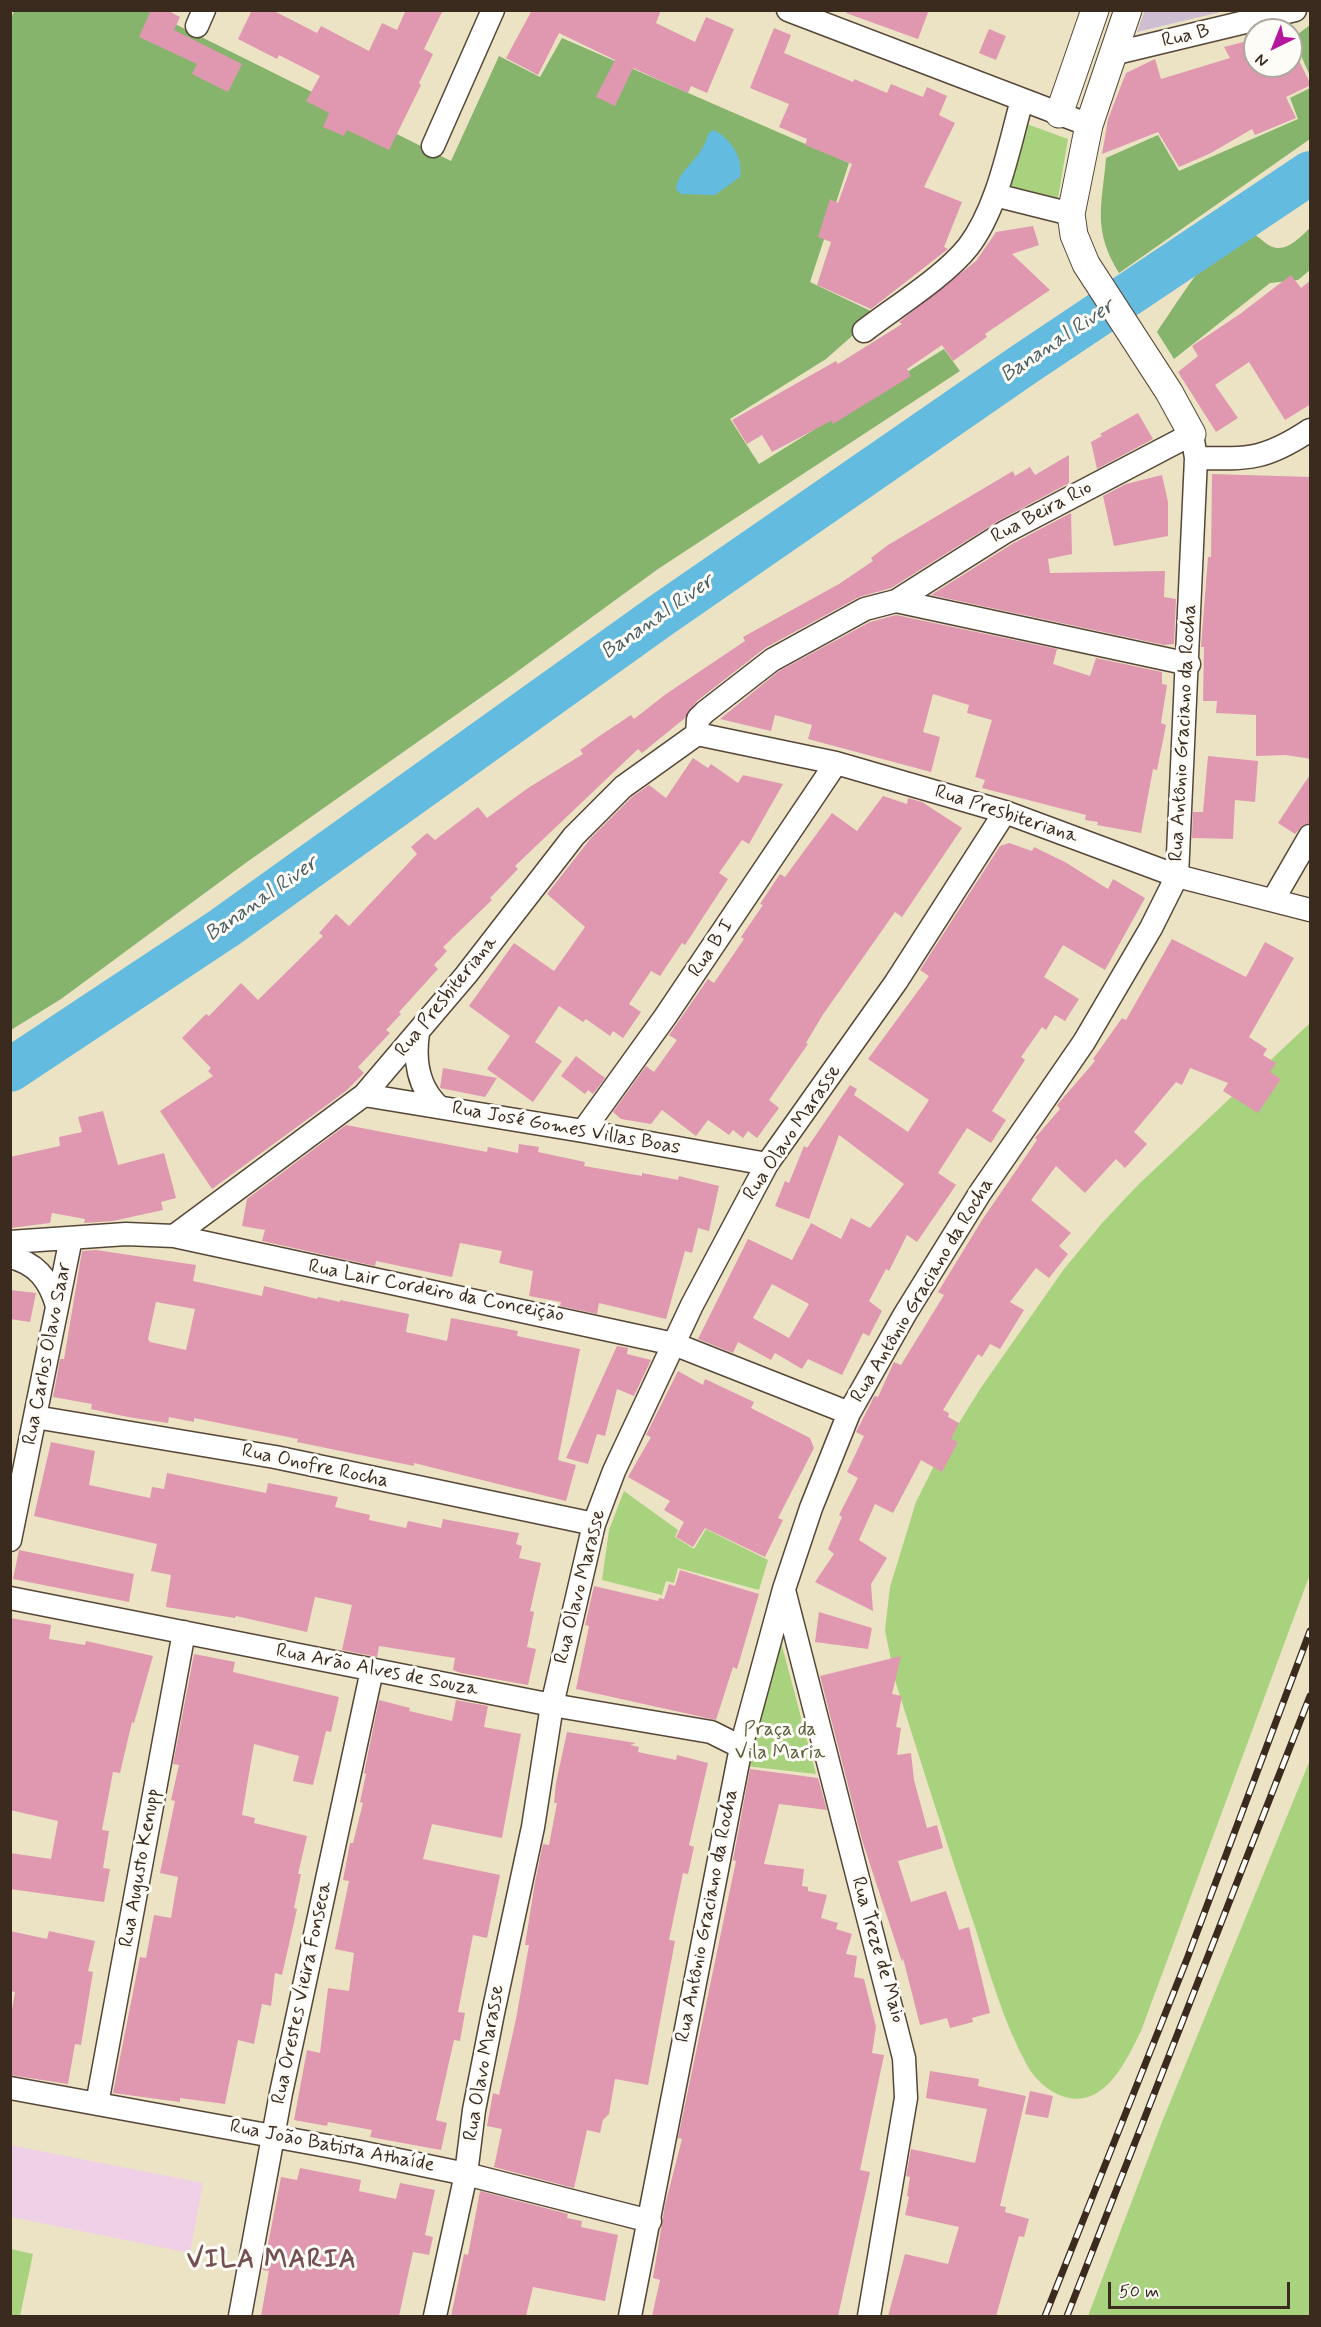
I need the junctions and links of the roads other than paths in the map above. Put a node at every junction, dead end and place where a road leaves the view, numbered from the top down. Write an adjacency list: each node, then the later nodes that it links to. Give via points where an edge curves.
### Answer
1 (493, 10): 10 (street)
2 (788, 10): 7 (street)
3 (1095, 10): 8 (street)
4 (1128, 10): 6 (street)
5 (1295, 10): 6 (street, Rua B)
6 (1112, 54): 9 (street)
7 (1022, 100): 8 (street); 11 (street)
8 (1059, 114): 9 (street)
9 (1089, 125): 12 (street)
10 (433, 146)
11 (995, 195): 12 (street); 13 (street, via 963,252)
12 (1071, 214): 15 (street, via 1086,264 1169,392)
13 (864, 331)
14 (1311, 430): 15 (street, via 1283,448 1251,459)
15 (1194, 446): 16 (street, Rua Beira Rio, via 1005,532); 17 (street, Rua Antônio Graciano da Rocha)
16 (896, 601): 17 (street); 18 (street, Rua Presbiteriana, via 865,609 772,660 705,712 698,719)
17 (1189, 664): 22 (street, Rua Antônio Graciano da Rocha)
18 (697, 734): 19 (street, Rua Presbiteriana); 25 (street, Rua Presbiteriana, via 623,787 574,836)
19 (836, 764): 20 (street, Rua Presbiteriana); 28 (street, Rua B I)
20 (1005, 812): 22 (street, Rua Presbiteriana); 29 (street, Rua Olavo Marasse, via 896,982)
21 (1311, 836): 23 (street)
22 (1177, 876): 23 (street, Rua Presbiteriana); 36 (street, Rua Antônio Graciano da Rocha, via 1084,1042 980,1193)
23 (1273, 900): 24 (street, Rua Presbiteriana)
24 (1311, 910)
25 (418, 1033): 26 (street, Rua Presbiteriana); 27 (street, via 419,1075 426,1094)
26 (364, 1095): 27 (street, Rua José Gomes Villas Boas); 30 (street, Rua Presbiteriana)
27 (439, 1107): 28 (street, Rua José Gomes Villas Boas)
28 (584, 1131): 29 (street, Rua José Gomes Villas Boas)
29 (767, 1164): 35 (street, Rua Olavo Marasse)
30 (174, 1236): 31 (street, Rua Lair Cordeiro da Conceição); 35 (street, Rua Lair Cordeiro da Conceição)
31 (71, 1238): 32 (street, Rua Lair Cordeiro da Conceição); 34 (street, Rua Carlos Olavo Saar)
32 (10, 1242)
33 (10, 1257): 34 (street, via 30,1265 46,1278)
34 (57, 1306): 37 (street, Rua Carlos Olavo Saar)
35 (674, 1344): 36 (street, Rua Lair Cordeiro da Conceição); 38 (street, Rua Olavo Marasse, via 614,1471)
36 (849, 1413): 40 (street, Rua Antônio Graciano da Rocha)
37 (35, 1417): 38 (street, Rua Onofre Rocha, via 275,1457); 39 (street, Rua Carlos Olavo Saar)
38 (594, 1524): 44 (street, Rua Olavo Marasse)
39 (10, 1540)
40 (784, 1589): 45 (street, Rua Antônio Graciano da Rocha); 54 (street, Rua Treze de Maio, via 904,2058 906,2098)
41 (10, 1598): 42 (street, Rua Arão Alves de Souza)
42 (184, 1632): 43 (street, Rua Arão Alves de Souza); 47 (street, Rua Augusto Kenupp)
43 (372, 1670): 44 (street, Rua Arão Alves de Souza); 48 (street, Rua Orestes Vieira Fonseca)
44 (552, 1705): 45 (street, Rua Arão Alves de Souza, via 711,1732); 49 (street, Rua Olavo Marasse, via 533,1827 491,2024)
45 (741, 1747): 50 (street, Rua Antônio Graciano da Rocha)
46 (10, 2088): 47 (street, Rua João Batista Athaíde)
47 (98, 2104): 48 (street, Rua João Batista Athaíde)
48 (275, 2135): 49 (street, Rua João Batista Athaíde); 51 (street, Rua Orestes Vieira Fonseca)
49 (466, 2174): 50 (street, Rua João Batista Athaíde); 52 (street, Rua Olavo Marasse)
50 (650, 2221): 53 (street, Rua Antônio Graciano da Rocha)
51 (240, 2316)
52 (435, 2316)
53 (630, 2316)
54 (869, 2316)

